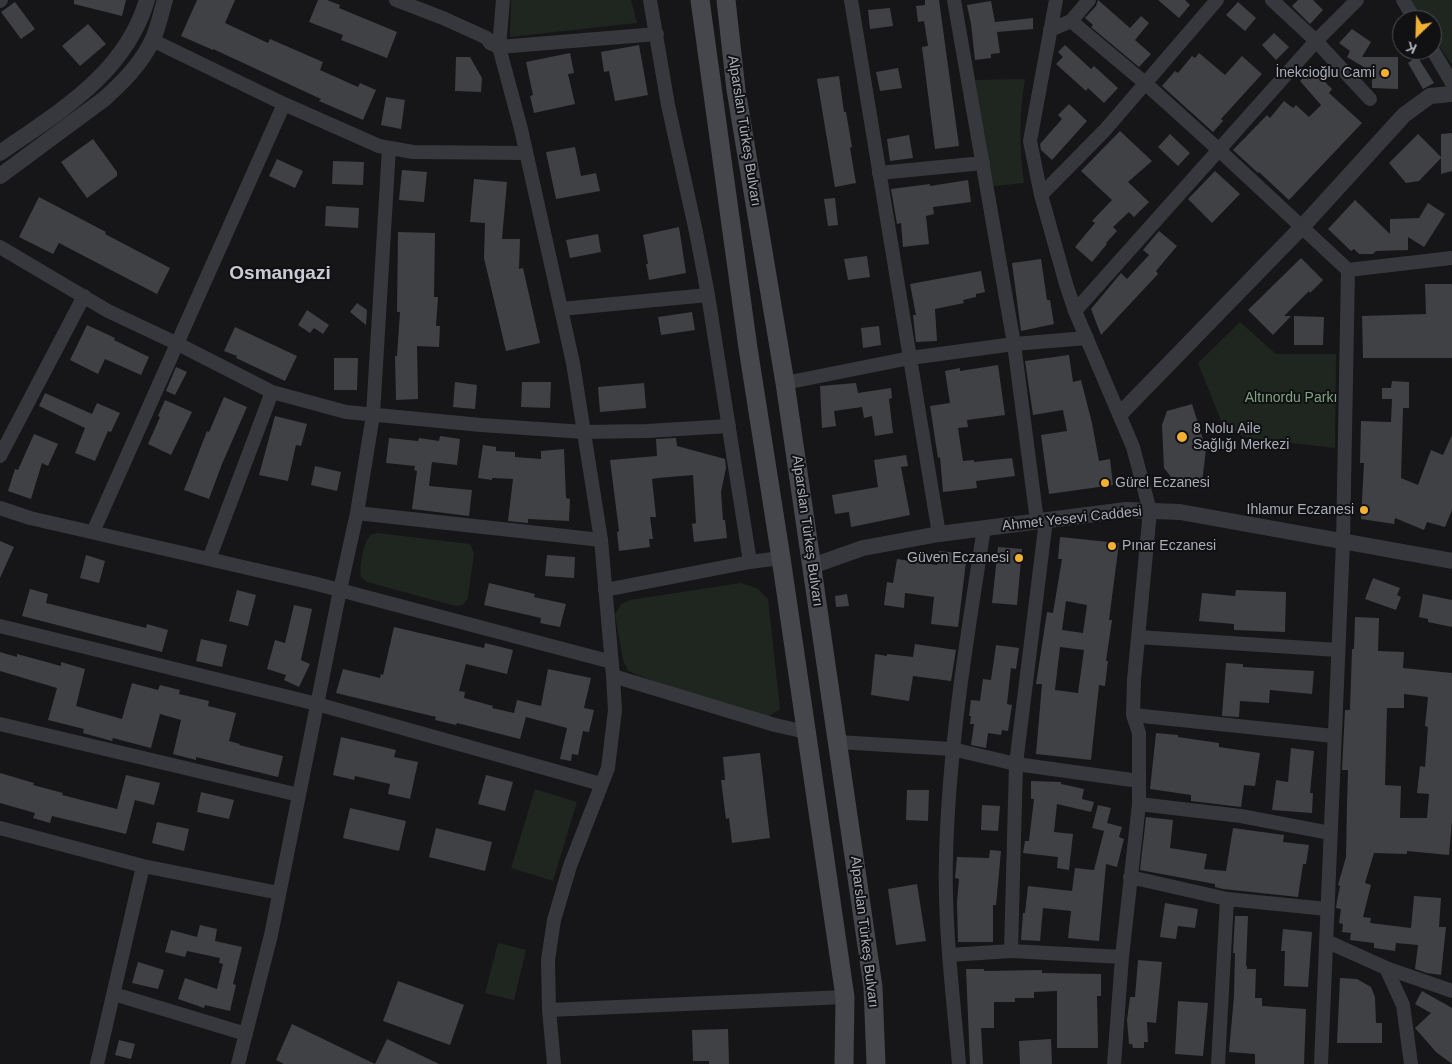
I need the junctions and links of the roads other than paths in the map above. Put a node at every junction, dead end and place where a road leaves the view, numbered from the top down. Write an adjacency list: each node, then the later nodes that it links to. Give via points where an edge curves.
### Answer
1 (147, 0): 29 (street, via 137,29 105,71 73,102)
2 (165, 0): 18 (street)
3 (396, 0): 20 (street, via 487,38)
4 (503, 0): 20 (street)
5 (650, 0): 17 (street)
6 (700, 0): 63 (main road, Alparslan Türkeş Bulvarı)
7 (726, 0): 47 (main road, Alparslan Türkeş Bulvarı, via 736,90)
8 (851, 0): 32 (street)
9 (954, 0): 31 (street)
10 (1056, 0): 16 (street)
11 (1089, 0): 15 (street)
12 (1217, 0): 22 (street)
13 (1272, 0): 19 (street)
14 (1357, 0): 19 (street)
15 (1071, 21): 16 (street); 22 (street)
16 (1050, 30): 34 (street, via 1030,140)
17 (657, 34): 20 (street); 39 (street, via 668,105)
18 (152, 40): 26 (street); 33 (street, via 142,58 104,99)
19 (1316, 41): 25 (street); 28 (street)
20 (499, 47): 30 (street)
21 (1438, 60): 23 (street)
22 (1146, 83): 28 (street); 34 (street)
23 (1452, 83)
24 (1452, 94): 35 (street, via 1430,96 1404,115)
25 (1370, 98)
26 (284, 104): 27 (street); 44 (street)
27 (388, 148): 30 (street, via 413,152); 50 (street)
28 (1220, 150): 35 (street); 42 (street)
29 (0, 153)
30 (526, 153): 41 (street)
31 (983, 163): 32 (street); 45 (street)
32 (880, 173): 46 (street)
33 (0, 176)
34 (1041, 195): 42 (street)
35 (1302, 227): 38 (street); 49 (street)
36 (0, 247): 40 (street)
37 (1452, 258): 38 (street)
38 (1348, 270): 62 (street)
39 (708, 295): 41 (street); 51 (street)
40 (84, 296): 44 (street); 53 (street)
41 (561, 309): 52 (street)
42 (1075, 311): 43 (street)
43 (1087, 338): 45 (street); 49 (street)
44 (178, 344): 48 (street); 59 (street)
45 (1014, 344): 46 (street); 57 (street)
46 (910, 358): 47 (street); 60 (street)
47 (785, 383): 67 (main road, Alparslan Türkeş Bulvarı)
48 (272, 392): 50 (street); 64 (street)
49 (1120, 414): 55 (street, via 1133,447)
50 (373, 416): 52 (street); 56 (street)
51 (729, 426): 52 (street); 65 (street)
52 (584, 432): 61 (street)
53 (0, 456)
54 (0, 508): 59 (street)
55 (1150, 511): 57 (street, Ahmet Yesevi Caddesi, via 1126,510); 62 (street, Ahmet Yesevi Caddesi, via 1180,512); 71 (street)
56 (357, 513): 61 (street); 68 (street)
57 (1042, 521): 58 (street, Ahmet Yesevi Caddesi); 82 (street)
58 (984, 528): 60 (street, Ahmet Yesevi Caddesi); 81 (street)
59 (93, 532): 64 (street)
60 (939, 534): 67 (street, Ahmet Yesevi Caddesi, via 863,548)
61 (601, 540): 69 (street)
62 (1343, 542): 66 (street, Ahmet Yesevi Caddesi); 72 (street)
63 (781, 558): 65 (street); 78 (main road, Alparslan Türkeş Bulvarı)
64 (209, 559): 68 (street)
65 (750, 562): 69 (street)
66 (1452, 562)
67 (812, 566): 80 (main road, Alparslan Türkeş Bulvarı)
68 (340, 590): 73 (street); 75 (street)
69 (605, 590): 73 (street)
70 (0, 626): 75 (street)
71 (1138, 637): 72 (street); 76 (street)
72 (1338, 650): 79 (street)
73 (612, 662): 74 (street)
74 (613, 676): 78 (street); 84 (street, via 614,710 608,768)
75 (317, 704): 84 (street); 85 (street)
76 (1133, 715): 79 (street); 83 (street, via 1139,733)
77 (0, 724): 85 (street)
78 (806, 732): 101 (main road, Alparslan Türkeş Bulvarı)
79 (1334, 736): 88 (street)
80 (838, 742): 81 (street); 108 (main road, Alparslan Türkeş Bulvarı, via 873,987)
81 (952, 749): 82 (street); 96 (street, via 946,857)
82 (1016, 764): 83 (street); 95 (street)
83 (1139, 781): 86 (street)
84 (601, 784): 102 (street, via 570,866 554,920 548,960)
85 (299, 795): 91 (street)
86 (1139, 804): 88 (street, via 1241,816); 90 (street)
87 (0, 828): 89 (street)
88 (1330, 833): 93 (street)
89 (143, 866): 91 (street); 100 (street)
90 (1130, 877): 92 (street); 97 (street)
91 (280, 893): 103 (street)
92 (1227, 899): 93 (street); 111 (street)
93 (1327, 909): 94 (street)
94 (1326, 941): 98 (street); 112 (street)
95 (1011, 951): 96 (street); 97 (street)
96 (950, 955): 109 (street)
97 (1122, 957): 110 (street)
98 (1386, 968): 99 (street); 113 (street, via 1403,1005)
99 (1452, 991)
100 (114, 994): 103 (street); 104 (street)
101 (845, 997): 102 (street); 107 (main road, Alparslan Türkeş Bulvarı)
102 (548, 1010): 106 (street)
103 (246, 1034): 105 (street)
104 (97, 1064)
105 (238, 1064)
106 (554, 1064)
107 (844, 1064)
108 (876, 1064)
109 (959, 1064)
110 (1114, 1064)
111 (1218, 1064)
112 (1321, 1064)
113 (1411, 1064)

